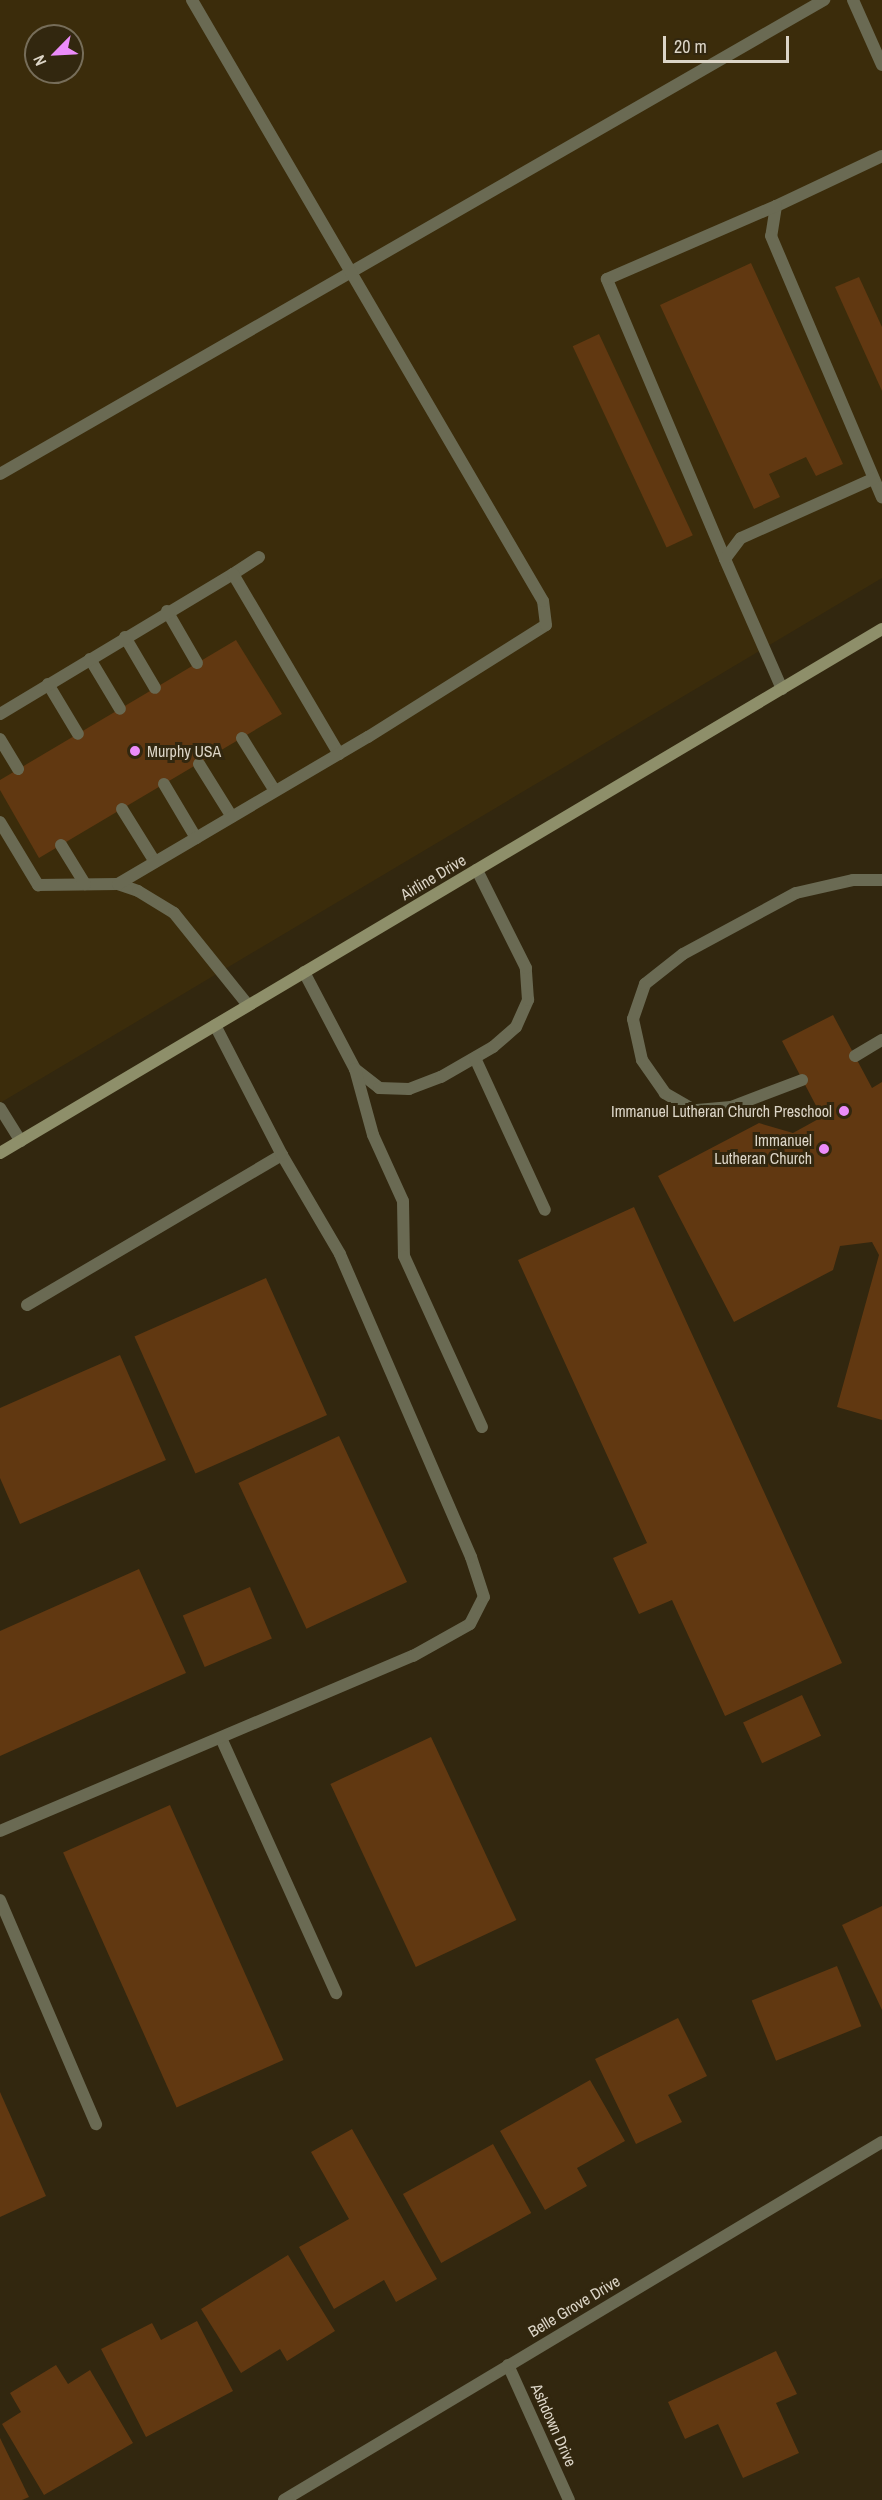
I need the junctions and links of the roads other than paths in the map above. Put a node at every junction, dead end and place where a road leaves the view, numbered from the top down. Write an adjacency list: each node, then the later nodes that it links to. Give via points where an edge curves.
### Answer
1 (192, 0): 7 (street)
2 (824, 0): 7 (street)
3 (853, 0): 4 (street)
4 (882, 65)
5 (882, 156): 6 (street)
6 (776, 206): 9 (street, via 771,236); 12 (street, via 607,279)
7 (353, 270): 8 (street); 27 (street, via 543,601 546,625)
8 (0, 474)
9 (873, 479): 10 (street); 12 (street, via 741,538)
10 (882, 497)
11 (259, 557): 13 (street)
12 (725, 559): 21 (street)
13 (233, 574): 14 (street); 27 (street)
14 (167, 611): 16 (street); 18 (street)
15 (882, 629): 21 (main road, Airline Drive)
16 (124, 637): 17 (street); 20 (street)
17 (90, 659): 19 (street); 22 (street)
18 (197, 663)
19 (48, 684): 23 (street); 24 (street)
20 (155, 688)
21 (782, 689): 38 (main road, Airline Drive)
22 (120, 709)
23 (0, 714)
24 (78, 734)
25 (242, 738): 31 (street)
26 (0, 739): 29 (street)
27 (339, 754): 31 (street)
28 (199, 764): 33 (street)
29 (18, 769)
30 (164, 784): 35 (street)
31 (275, 792): 33 (street)
32 (122, 809): 37 (street)
33 (231, 817): 35 (street)
34 (0, 822): 40 (street, via 38,885)
35 (196, 838): 37 (street)
36 (61, 845): 40 (street)
37 (155, 862): 41 (street)
38 (477, 870): 42 (main road, Airline Drive); 47 (street, via 525,968 528,1000 516,1027)
39 (882, 880): 49 (street, via 853,880 796,893 683,954 645,984 633,1019 642,1060 665,1093 684,1105 694,1110 731,1107)
40 (85, 884): 41 (street)
41 (118, 884): 43 (street, via 174,913)
42 (304, 972): 43 (main road, Airline Drive); 48 (street)
43 (248, 1005): 44 (main road, Airline Drive)
44 (215, 1025): 51 (main road, Airline Drive); 53 (street)
45 (882, 1040): 46 (street)
46 (855, 1056)
47 (475, 1058): 48 (street, via 409,1089 379,1088); 54 (street)
48 (355, 1069): 56 (street, via 373,1135 403,1201 404,1256)
49 (802, 1080)
50 (0, 1108): 51 (street)
51 (21, 1141): 52 (main road, Airline Drive)
52 (0, 1153)
53 (282, 1155): 55 (street); 57 (street, via 340,1254 471,1557 484,1598 470,1624 413,1656)
54 (545, 1210)
55 (27, 1305)
56 (483, 1427)
57 (221, 1738): 58 (street); 60 (street)
58 (0, 1831)
59 (0, 1900): 61 (street)
60 (336, 1993)
61 (96, 2124)
62 (882, 2142): 63 (street, Belle Grove Drive)
63 (508, 2365): 64 (street, Belle Grove Drive); 65 (street, Ashdown Drive)
64 (284, 2500)
65 (569, 2500)

